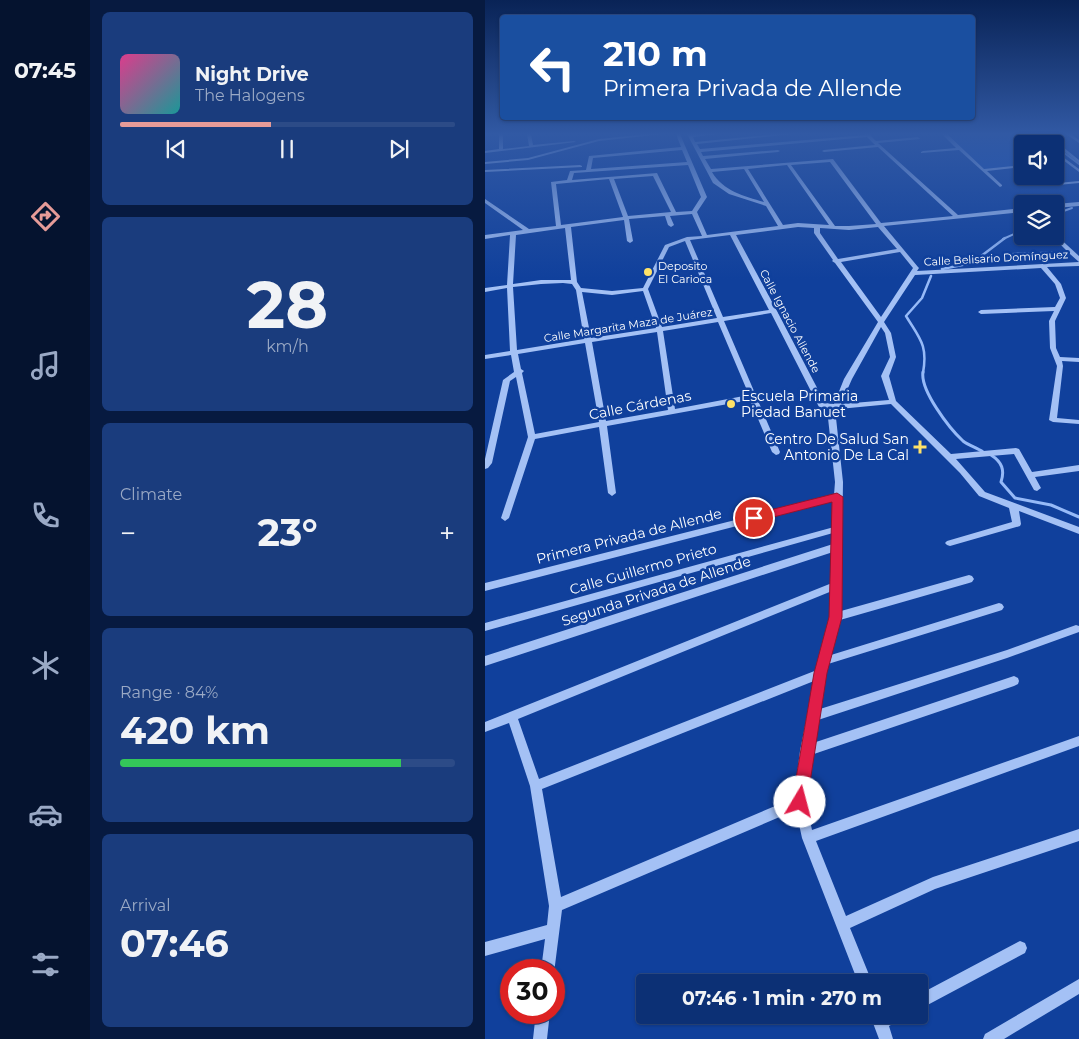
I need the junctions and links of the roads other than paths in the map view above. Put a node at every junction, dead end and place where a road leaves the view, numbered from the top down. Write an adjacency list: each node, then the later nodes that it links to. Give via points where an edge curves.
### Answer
1 (555, 182): 26 (street)
2 (613, 182): 22 (street)
3 (659, 182): 19 (street)
4 (711, 182): 11 (street)
5 (715, 182): 14 (street, via 731,193)
6 (754, 182): 14 (street)
7 (801, 182): 29 (street)
8 (848, 182): 23 (street)
9 (919, 182): 21 (street)
10 (996, 182): 12 (street)
11 (699, 184): 18 (street, via 705,198)
12 (1000, 186)
13 (485, 201): 30 (street)
14 (767, 205): 28 (street)
15 (1078, 205): 16 (street)
16 (1064, 206)
17 (1014, 211): 21 (street)
18 (694, 212): 19 (street); 34 (street)
19 (674, 213): 20 (street)
20 (667, 214): 22 (street); 24 (street)
21 (956, 216): 23 (street)
22 (626, 218): 27 (street); 36 (street)
23 (879, 224): 29 (street); 38 (street)
24 (671, 225)
25 (817, 226): 28 (street); 29 (street); 41 (street, via 817,233)
26 (559, 227): 27 (street); 30 (street)
27 (568, 227): 46 (street)
28 (781, 227): 32 (street)
29 (833, 227)
30 (528, 231): 31 (street)
31 (513, 233): 33 (street); 47 (street)
32 (733, 235): 34 (street); 52 (street, Calle Ignacio Allende)
33 (485, 237)
34 (705, 237): 35 (street)
35 (687, 239): 48 (street, via 667,246); 54 (street)
36 (630, 241)
37 (1064, 244): 39 (street)
38 (902, 250): 41 (street); 45 (street, via 916,268)
39 (1072, 252): 40 (street); 42 (street)
40 (1011, 255)
41 (835, 260): 55 (street)
42 (1079, 260)
43 (1079, 264): 44 (street, Calle Belisario Domínguez)
44 (1043, 266): 45 (street, Calle Belisario Domínguez); 51 (street, via 1060,288 1063,298)
45 (914, 273): 55 (street)
46 (574, 282): 47 (street, via 548,281); 50 (street)
47 (510, 286): 49 (street); 58 (street)
48 (645, 289): 50 (street, via 613,295); 56 (street)
49 (485, 290)
50 (579, 290): 57 (street)
51 (1057, 309): 53 (street); 60 (street, via 1052,321 1053,348)
52 (775, 311): 54 (street, Calle Margarita Maza de Juárez); 67 (street, Calle Ignacio Allende, via 822,405)
53 (981, 312)
54 (719, 320): 56 (street, Calle Margarita Maza de Juárez); 64 (street)
55 (881, 322): 63 (street); 65 (street, via 888,333 893,357 885,376)
56 (660, 330): 57 (street, Calle Margarita Maza de Juárez); 68 (street)
57 (589, 341): 58 (street, Calle Margarita Maza de Juárez); 70 (street)
58 (514, 352): 59 (street, Calle Margarita Maza de Juárez); 62 (street)
59 (485, 357)
60 (1057, 359): 61 (street); 69 (street, via 1060,366 1053,420)
61 (1079, 360)
62 (520, 371): 71 (street); 74 (street, via 507,380 495,438)
63 (841, 394): 66 (street); 67 (street)
64 (753, 397): 68 (street, Calle Cárdenas); 72 (street)
65 (893, 402): 66 (street); 73 (street)
66 (856, 405): 67 (street)
67 (836, 407): 79 (street, via 832,418 839,482)
68 (673, 411): 70 (street, Calle Cárdenas)
69 (1079, 422)
70 (603, 425): 71 (street, Calle Cárdenas); 78 (street)
71 (532, 437): 81 (street)
72 (776, 452)
73 (948, 457): 76 (street, via 1016,451); 80 (street, via 982,494)
74 (485, 466)
75 (1079, 468): 76 (street)
76 (1030, 475): 77 (street)
77 (1037, 488)
78 (611, 493)
79 (837, 497): 82 (street); 88 (street, Primera Privada de Allende)
80 (1013, 506): 83 (street); 84 (street, via 1017,524)
81 (505, 518)
82 (837, 530): 85 (street); 91 (street, Calle Guillermo Prieto)
83 (1079, 531)
84 (950, 543)
85 (836, 547): 87 (street); 93 (street, Segunda Privada de Allende)
86 (969, 579): 90 (street)
87 (837, 585): 90 (street); 97 (street)
88 (485, 587)
89 (999, 607): 94 (street)
90 (836, 617): 94 (street)
91 (485, 628)
92 (1076, 628): 98 (street, via 1007,654)
93 (485, 661)
94 (825, 661): 95 (street)
95 (821, 673): 98 (street); 102 (street)
96 (1014, 681): 101 (street)
97 (512, 716): 99 (street); 102 (street)
98 (813, 716): 101 (street)
99 (485, 727)
100 (1079, 741): 105 (street)
101 (806, 751): 103 (street)
102 (536, 786): 106 (street)
103 (800, 802): 105 (street); 106 (street)
104 (1079, 835): 107 (street, via 933,882)
105 (808, 838): 107 (street)
106 (556, 906): 108 (street)
107 (844, 924): 112 (street)
108 (553, 930): 109 (street); 111 (street)
109 (485, 948)
110 (1020, 948): 114 (street)
111 (549, 959)
112 (862, 974)
113 (1079, 986): 119 (street)
114 (928, 998)
115 (542, 1024): 117 (street)
116 (881, 1024): 118 (street)
117 (540, 1039)
118 (886, 1039)
119 (990, 1039)

